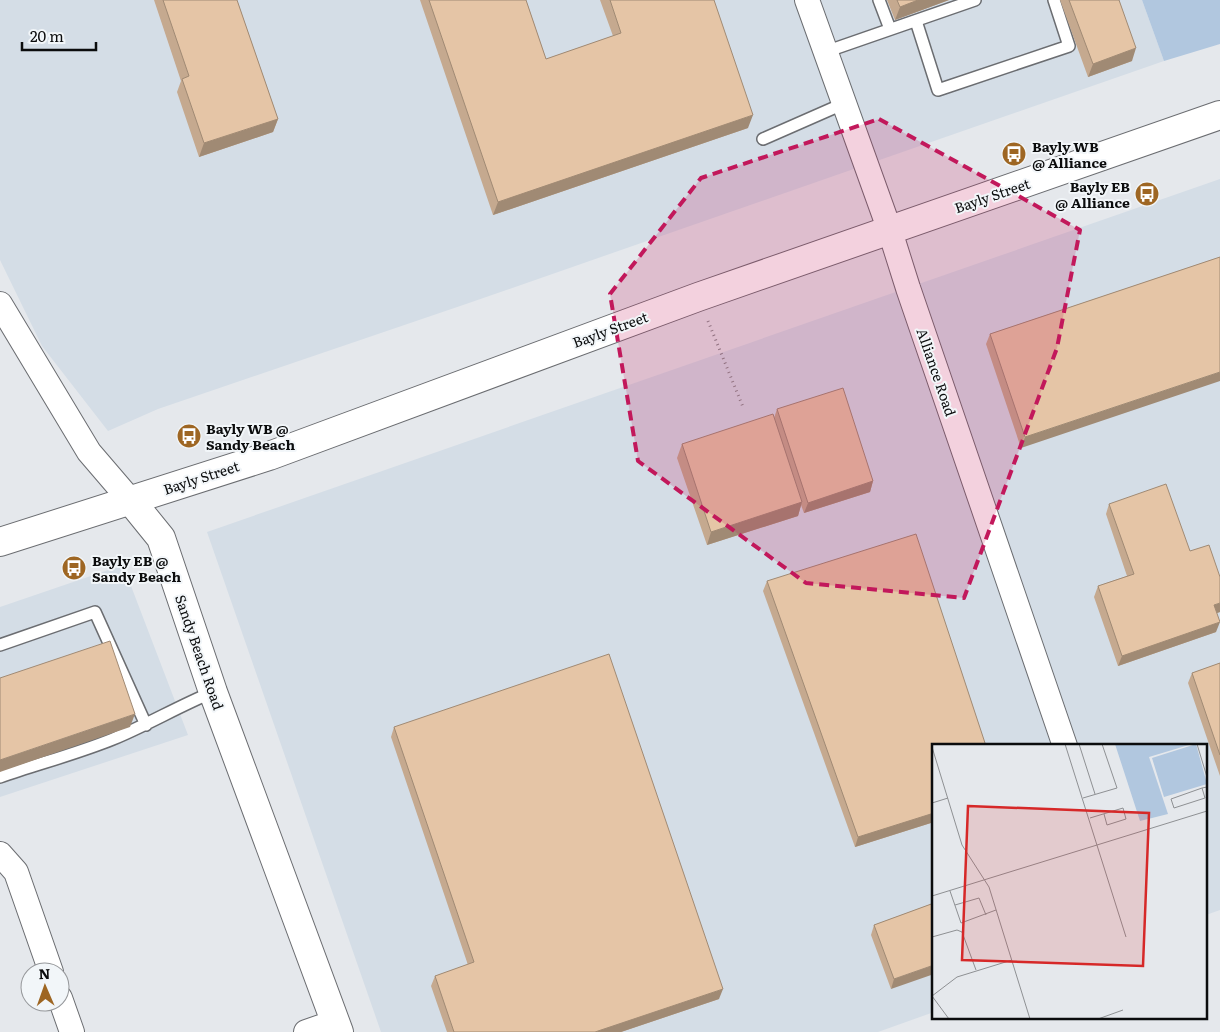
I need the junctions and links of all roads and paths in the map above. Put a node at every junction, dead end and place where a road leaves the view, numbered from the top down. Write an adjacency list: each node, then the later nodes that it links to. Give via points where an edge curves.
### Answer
1 (806, 0): 7 (street, Alliance Road)
2 (880, 0): 6 (lane)
3 (974, 0): 5 (lane)
4 (1054, 0): 5 (lane, via 1069,46 938,90)
5 (916, 21): 6 (lane)
6 (890, 29): 7 (lane)
7 (825, 52): 8 (street, Alliance Road)
8 (845, 103): 10 (lane); 11 (street, Alliance Road)
9 (1220, 115): 11 (main road, Bayly Street)
10 (763, 139)
11 (890, 231): 12 (main road, Bayly Street); 20 (street, Alliance Road)
12 (698, 297): 14 (path); 15 (main road, Bayly Street, via 269,456)
13 (0, 304): 15 (street, Sandy Beach Road, via 89,452)
14 (743, 407)
15 (131, 501): 16 (main road, Bayly Street); 18 (main road, Sandy Beach Road, via 161,538)
16 (0, 542)
17 (0, 645): 19 (lane, via 95,612)
18 (213, 692): 19 (lane); 25 (main road, Sandy Beach Road)
19 (146, 725): 21 (lane)
20 (1064, 744)
21 (0, 777)
22 (0, 854): 23 (street, via 16,872)
23 (48, 962)
24 (65, 1012): 26 (street)
25 (337, 1027): 27 (street)
26 (72, 1032)
27 (306, 1032)

